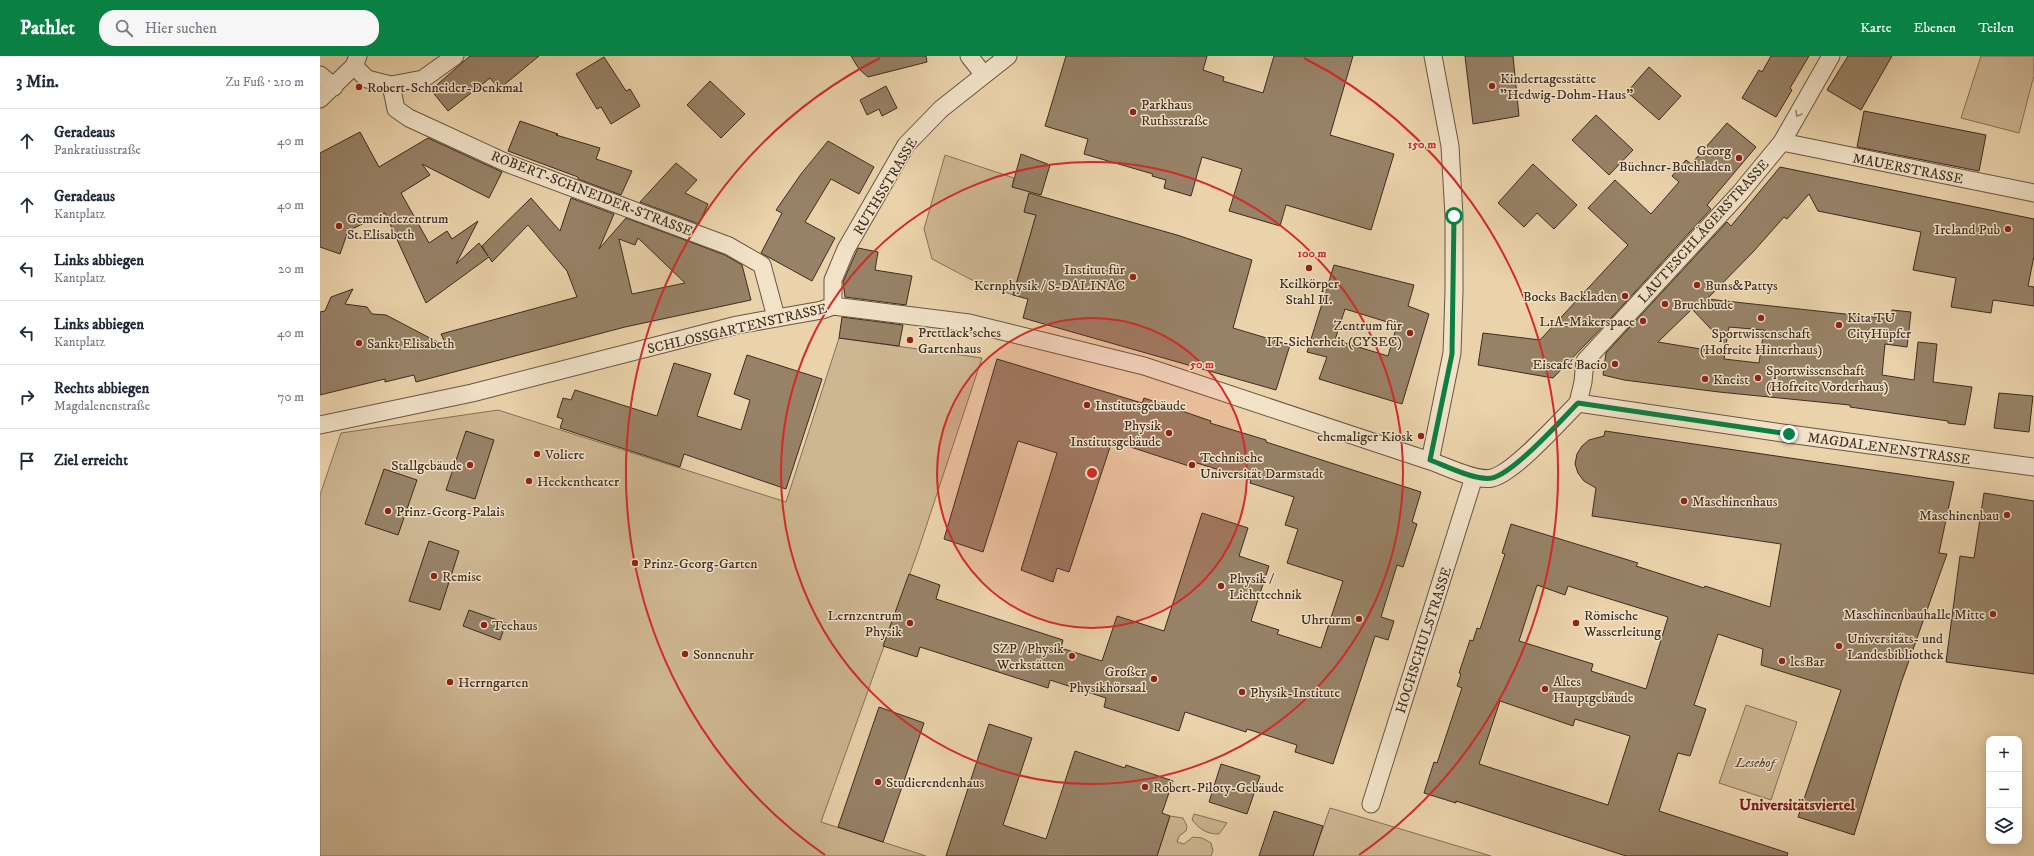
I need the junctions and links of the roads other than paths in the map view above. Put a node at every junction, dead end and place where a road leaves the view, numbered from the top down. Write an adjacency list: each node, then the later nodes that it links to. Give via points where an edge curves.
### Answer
1 (455, 56): 9 (street, via 423,80)
2 (969, 56): 8 (street)
3 (1008, 56): 8 (street, RUTHSSTRASSE)
4 (1433, 56): 18 (street, via 1450,146 1454,216 1452,354)
5 (1831, 56): 12 (street, LAUTESCHLÄGERSTRASSE, one-way to 12)
6 (356, 61): 9 (street, via 367,79); 10 (street)
7 (320, 75): 10 (street)
8 (984, 75): 14 (street, RUTHSSTRASSE, via 940,109 906,145 846,249 833,280)
9 (391, 85): 15 (street, ROBERT-SCHNEIDER-STRASSE, via 396,109 409,118 509,164 729,246 762,265)
10 (334, 87): 11 (street)
11 (320, 100)
12 (1782, 142): 13 (street, MAUERSTRASSE); 16 (street, LAUTESCHLÄGERSTRASSE, via 1740,193 1585,361)
13 (2034, 193)
14 (832, 306): 15 (street, SCHLOSSGARTENSTRASSE); 18 (street, SCHLOSSGARTENSTRASSE, via 969,323 1144,366)
15 (776, 317): 17 (street, SCHLOSSGARTENSTRASSE, via 472,393)
16 (1578, 403): 19 (street, MAGDALENENSTRASSE); 20 (street, via 1506,472 1492,478)
17 (320, 426)
18 (1430, 460): 20 (street, SCHLOSSGARTENSTRASSE)
19 (2034, 467)
20 (1474, 477): 21 (street, HOCHSCHULSTRASSE)
21 (1371, 804)

